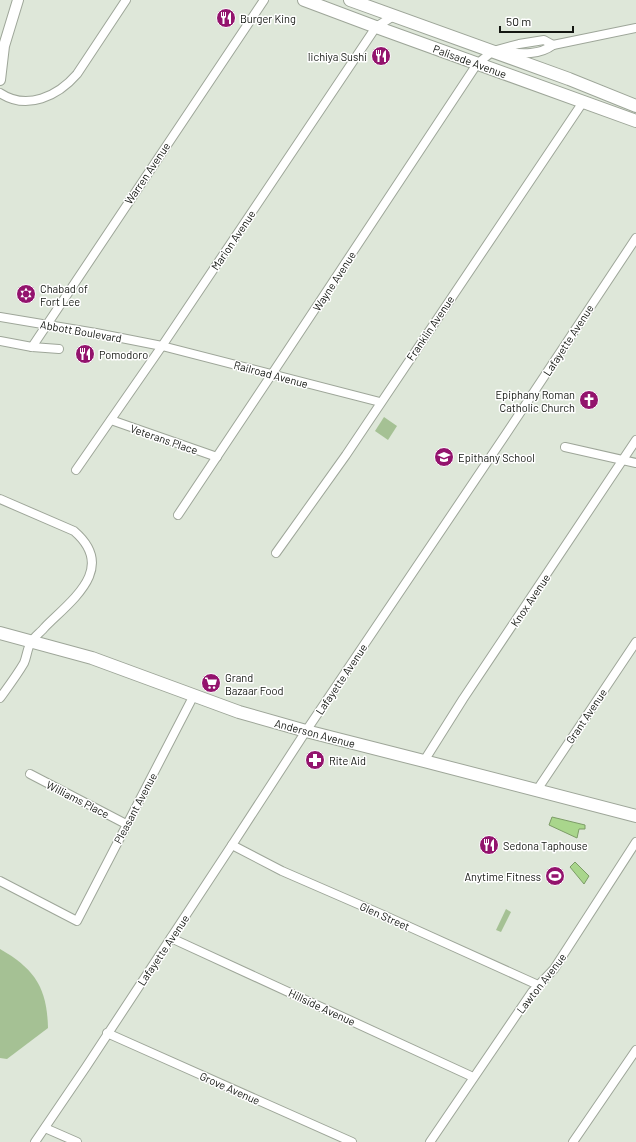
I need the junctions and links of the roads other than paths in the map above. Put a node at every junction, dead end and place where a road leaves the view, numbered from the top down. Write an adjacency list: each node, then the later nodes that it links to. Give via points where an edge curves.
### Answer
1 (18, 0): 11 (street, via 4,46)
2 (126, 0): 12 (street, via 69,84 47,97 34,100 6,97)
3 (264, 0): 18 (street, Warren Avenue)
4 (304, 0): 7 (main road, Palisade Avenue)
5 (350, 0): 6 (main road, Palisade Avenue)
6 (395, 15): 7 (street, Marion Avenue); 9 (main road, Palisade Avenue)
7 (376, 27): 10 (main road, Palisade Avenue); 20 (street, Marion Avenue)
8 (636, 28): 9 (street, via 553,45 546,50 523,54)
9 (493, 51): 10 (street, Wayne Avenue); 14 (main road, Palisade Avenue)
10 (477, 64): 13 (main road, Palisade Avenue); 23 (street, Wayne Avenue)
11 (0, 80)
12 (0, 93)
13 (582, 102): 14 (main road, via 592,97 616,107); 15 (main road, Palisade Avenue); 24 (street, Franklin Avenue)
14 (633, 105)
15 (636, 122)
16 (636, 238): 40 (street, Lafayette Avenue)
17 (0, 317): 18 (street, Abbott Boulevard)
18 (46, 325): 20 (street, Abbott Boulevard); 21 (street, Warren Avenue)
19 (0, 341): 21 (street, Abbott Boulevard)
20 (162, 346): 23 (street, Railroad Avenue); 25 (street, Marion Avenue)
21 (32, 347): 22 (street, Abbott Boulevard)
22 (59, 349)
23 (272, 374): 24 (street, Railroad Avenue); 28 (street, Wayne Avenue)
24 (380, 402): 34 (street, Franklin Avenue)
25 (111, 420): 28 (street, Veterans Place); 31 (street, Marion Avenue)
26 (636, 440): 29 (street, Knox Avenue)
27 (565, 447): 29 (street)
28 (217, 457): 33 (street, Wayne Avenue)
29 (623, 460): 30 (street); 41 (street, Knox Avenue)
30 (636, 463)
31 (76, 470)
32 (0, 499): 36 (street, via 74,531 88,546 91,556 92,565 87,583)
33 (178, 515)
34 (276, 553)
35 (0, 633): 36 (main road, Anderson Avenue)
36 (31, 642): 38 (main road, Anderson Avenue, via 92,658); 39 (street, via 24,662)
37 (636, 642): 43 (street, Grant Avenue)
38 (194, 696): 40 (main road, Anderson Avenue); 45 (street, Pleasant Avenue)
39 (0, 698)
40 (306, 731): 41 (main road, Anderson Avenue); 47 (street, Lafayette Avenue)
41 (424, 761): 43 (main road, Anderson Avenue)
42 (30, 774): 45 (street, Williams Place)
43 (537, 790): 44 (main road, Anderson Avenue)
44 (636, 816)
45 (126, 824): 48 (street, Pleasant Avenue, via 77,921)
46 (636, 842): 50 (street, Lawton Avenue, via 554,969)
47 (232, 845): 49 (street, Lafayette Avenue); 50 (street, Glen Street, via 282,871)
48 (0, 881)
49 (171, 938): 51 (street, Lafayette Avenue); 53 (street, Hillside Avenue)
50 (538, 985): 53 (street, Lawton Avenue)
51 (107, 1033): 54 (street, Lafayette Avenue); 57 (street, Grove Avenue)
52 (636, 1050): 59 (street)
53 (473, 1077): 58 (street, Lawton Avenue)
54 (45, 1128): 55 (street, Lafayette Avenue); 56 (street)
55 (35, 1142)
56 (77, 1142)
57 (352, 1142)
58 (430, 1142)
59 (573, 1142)

